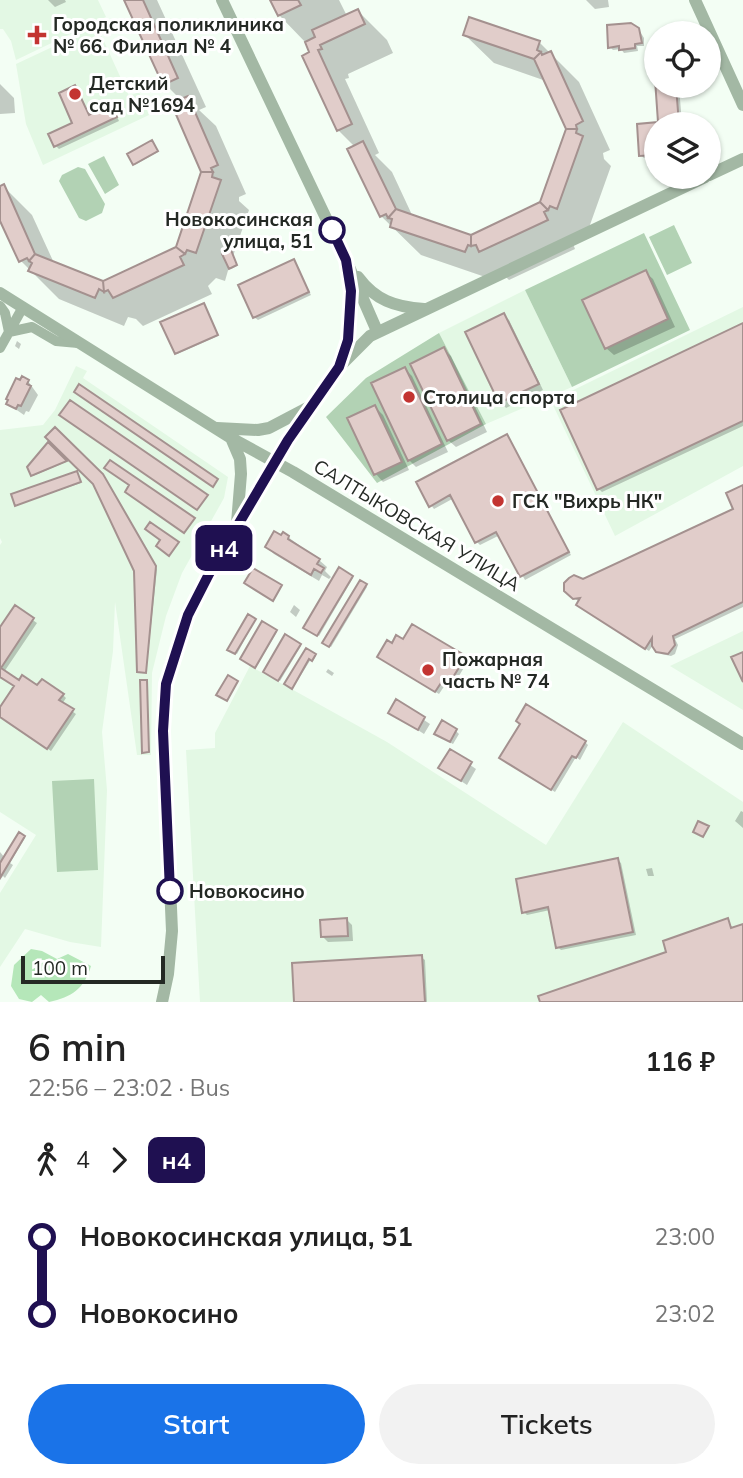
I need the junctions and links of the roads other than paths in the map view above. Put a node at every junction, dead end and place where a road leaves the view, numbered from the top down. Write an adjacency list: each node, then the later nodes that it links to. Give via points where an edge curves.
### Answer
1 (222, 0): 7 (street)
2 (695, 0): 3 (street)
3 (743, 105)
4 (743, 159): 5 (street)
5 (721, 169)
6 (680, 189): 11 (street)
7 (346, 260): 11 (street, via 374,295 397,305); 12 (street); 16 (street, via 352,307)
8 (0, 293): 10 (street, САЛТЫКОВСКАЯ УЛИЦА)
9 (0, 306): 13 (street)
10 (23, 307): 13 (street); 14 (street, САЛТЫКОВСКАЯ УЛИЦА)
11 (428, 309): 12 (street)
12 (377, 331): 16 (street)
13 (9, 332): 14 (street, via 32,327 56,341); 15 (street)
14 (80, 343): 18 (street, САЛТЫКОВСКАЯ УЛИЦА)
15 (0, 348)
16 (339, 367): 17 (street)
17 (312, 405): 18 (street, via 269,428); 20 (street)
18 (214, 428): 19 (street, САЛТЫКОВСКАЯ УЛИЦА)
19 (231, 438): 20 (street, САЛТЫКОВСКАЯ УЛИЦА); 21 (street, via 241,474)
20 (274, 462): 21 (street); 22 (street, САЛТЫКОВСКАЯ УЛИЦА)
21 (236, 526): 23 (street, via 188,615 166,684 163,731 172,931)
22 (743, 744)
23 (162, 1002)

